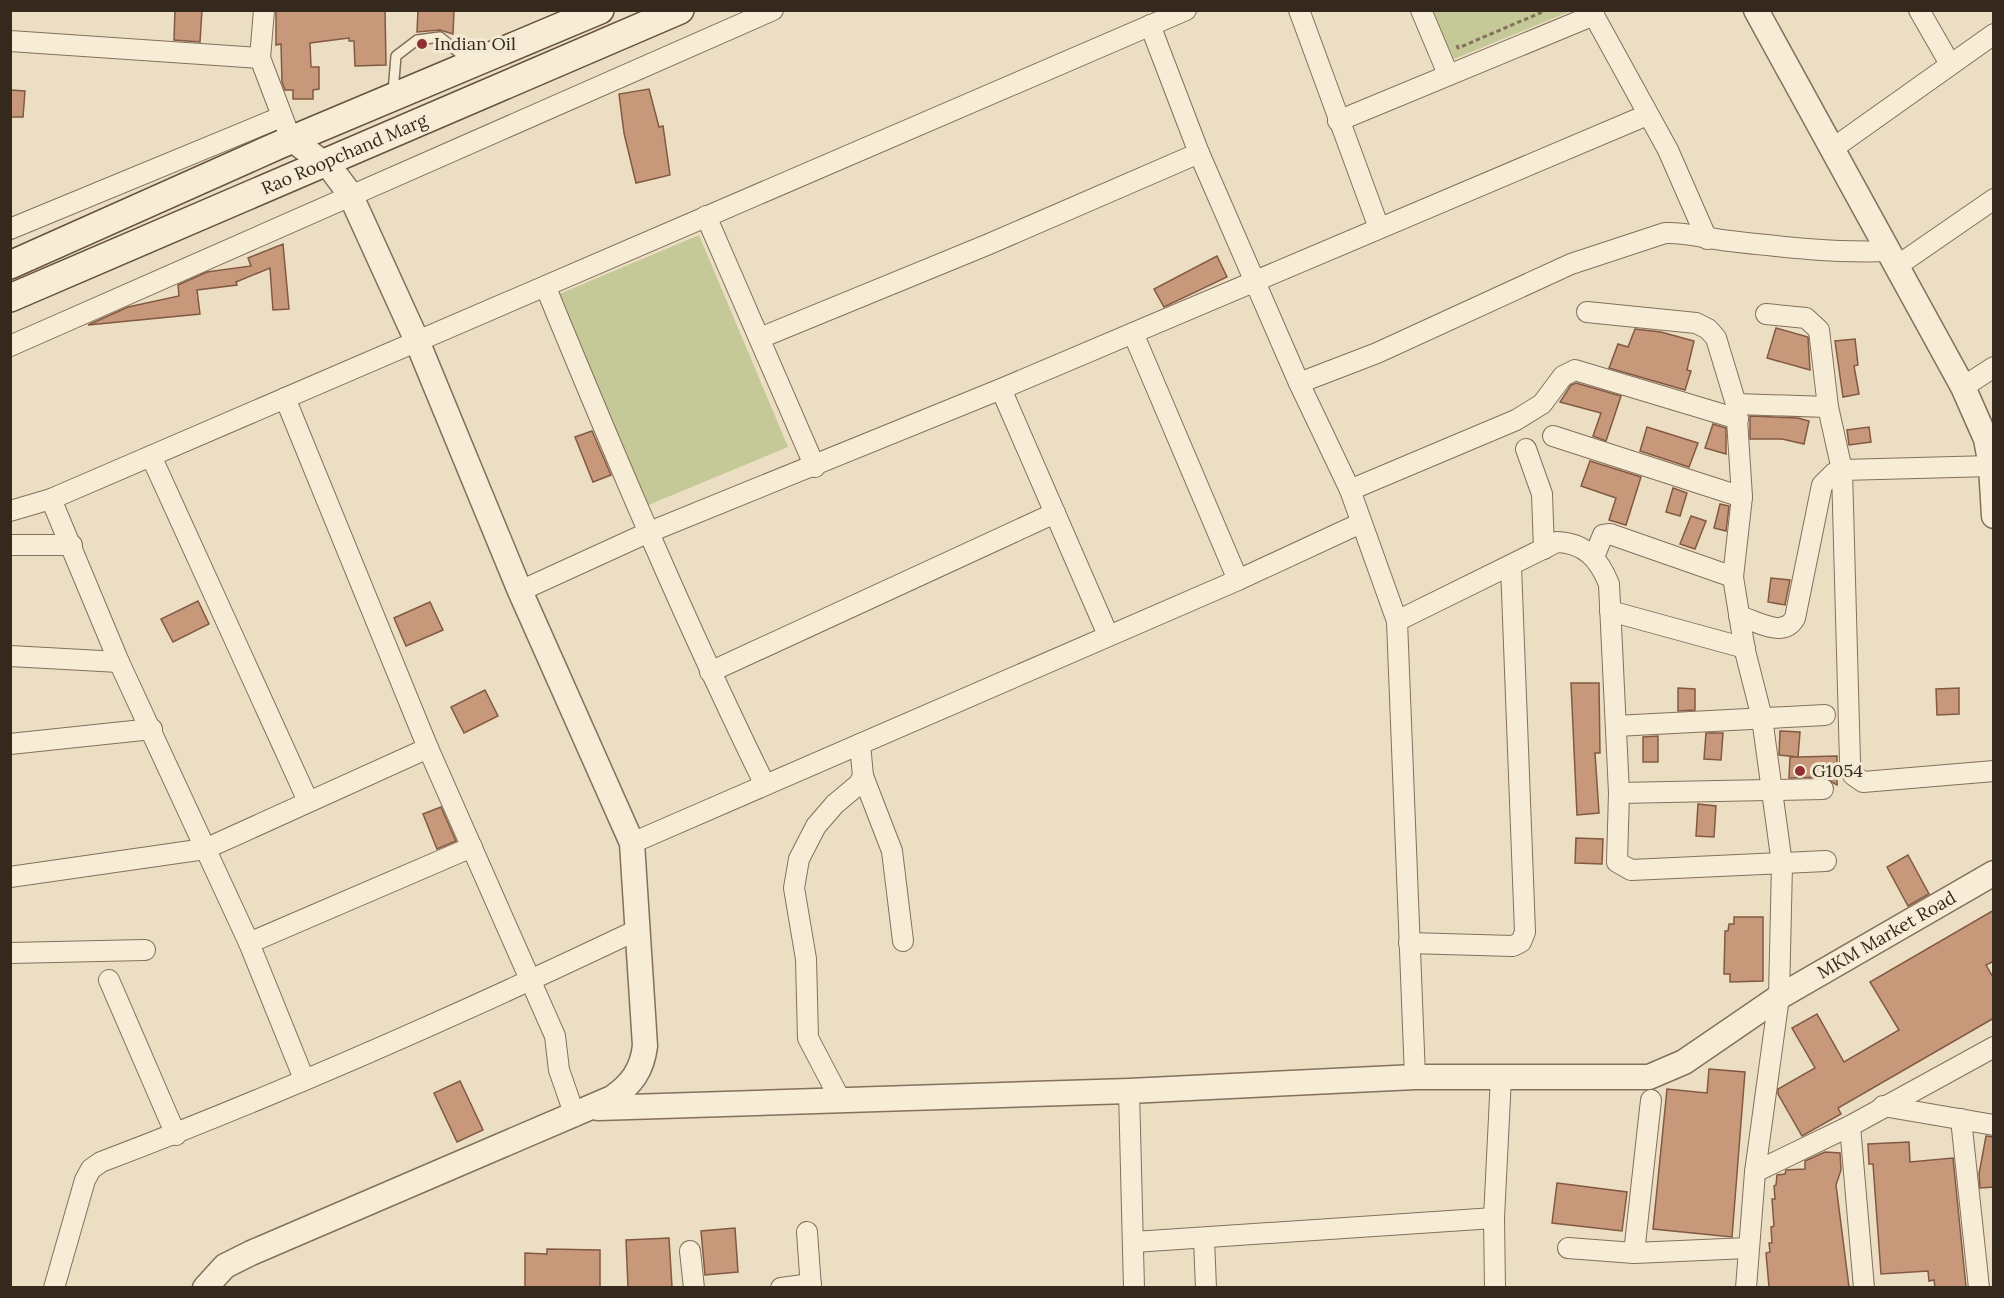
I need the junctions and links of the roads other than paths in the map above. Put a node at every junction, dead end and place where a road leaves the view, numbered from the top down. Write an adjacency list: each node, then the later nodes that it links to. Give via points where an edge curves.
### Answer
1 (264, 10): 14 (street)
2 (600, 10): 15 (main road, Rao Roopchand Marg)
3 (680, 10): 24 (main road, Rao Roopchand Marg)
4 (773, 10): 25 (street)
5 (1186, 10): 11 (street)
6 (1299, 10): 20 (street)
7 (1420, 10): 17 (street)
8 (1756, 10): 22 (street)
9 (1919, 10): 16 (street)
10 (1592, 13): 17 (street); 19 (street)
11 (1150, 26): 23 (street); 27 (street)
12 (1994, 34): 16 (street)
13 (10, 40): 14 (street)
14 (260, 58): 21 (street)
15 (472, 63): 18 (main road, Rao Roopchand Marg); 18 (lane, via 440,37 417,40 396,56)
16 (1950, 64): 22 (street)
17 (1448, 74): 20 (street)
18 (393, 98): 21 (main road, Rao Roopchand Marg)
19 (1647, 115): 28 (street); 30 (street, via 1668,150)
20 (1338, 121): 28 (street)
21 (287, 129): 24 (street); 29 (street); 32 (main road, Rao Roopchand Marg)
22 (1832, 149): 31 (street)
23 (1199, 153): 33 (street); 39 (street)
24 (324, 164): 25 (street); 35 (main road, Rao Roopchand Marg)
25 (350, 194): 40 (street); 41 (street)
26 (1994, 199): 31 (street)
27 (706, 216): 34 (street); 39 (street)
28 (1379, 228): 33 (street)
29 (10, 229)
30 (1707, 239): 31 (street); 43 (street, via 1680,232 1665,233 1571,264 1377,353)
31 (1892, 259): 44 (street)
32 (10, 265)
33 (1256, 279): 38 (street); 43 (street)
34 (546, 288): 40 (street); 62 (street)
35 (10, 298)
36 (1587, 312): 48 (street, via 1696,323 1708,329 1716,338)
37 (1766, 314): 47 (street, via 1806,318 1815,324 1819,330)
38 (1133, 333): 45 (street); 69 (street)
39 (760, 338): 53 (street)
40 (417, 341): 46 (street); 70 (street)
41 (10, 346)
42 (1994, 367): 44 (street)
43 (1299, 383): 55 (street)
44 (1963, 387): 52 (street, via 1986,439)
45 (1001, 389): 53 (street); 59 (street)
46 (285, 398): 51 (street); 85 (street)
47 (1828, 407): 48 (street); 54 (street)
48 (1737, 412): 55 (street, via 1575,370 1563,375 1542,404 1523,416); 56 (street)
49 (1553, 436): 56 (street)
50 (1526, 449): 65 (street, via 1542,494)
51 (151, 456): 57 (street); 92 (street)
52 (1991, 466): 54 (street); 60 (street)
53 (815, 467): 62 (street)
54 (1842, 470): 72 (street, via 1822,486 1791,625 1783,629 1769,627); 86 (street, via 1853,776 1863,782)
55 (1350, 490): 61 (street)
56 (1742, 497): 68 (street)
57 (51, 499): 58 (street); 64 (street)
58 (10, 511)
59 (1055, 513): 74 (street); 78 (street)
60 (1994, 516)
61 (1361, 523): 69 (street); 73 (street)
62 (647, 533): 70 (street); 78 (street)
63 (10, 545): 64 (street)
64 (72, 545): 77 (street)
65 (1544, 549): 66 (street, via 1557,542 1570,542); 67 (street)
66 (1594, 557): 68 (street, via 1603,535 1610,534); 71 (street, via 1609,584)
67 (1511, 566): 73 (street); 103 (street, via 1525,932 1521,942 1513,945)
68 (1733, 577): 72 (street)
69 (1238, 580): 74 (street)
70 (520, 591): 93 (street)
71 (1610, 611): 75 (street); 81 (street)
72 (1739, 616): 75 (street)
73 (1397, 621): 103 (street)
74 (1108, 634): 84 (street)
75 (1745, 648): 80 (street)
76 (10, 656): 77 (street)
77 (119, 662): 82 (street)
78 (710, 672): 88 (street)
79 (1826, 715): 80 (street)
80 (1762, 718): 81 (street); 90 (street)
81 (1616, 726): 91 (street)
82 (152, 729): 83 (street); 95 (street)
83 (10, 744)
84 (860, 744): 87 (street); 88 (street)
85 (428, 748): 92 (street); 94 (street)
86 (1994, 771)
87 (862, 776): 101 (street, via 892,851); 115 (street, via 859,784 816,826 799,859 794,888 806,959 808,1038)
88 (765, 785): 93 (street)
89 (1824, 789): 90 (street)
90 (1773, 790): 91 (street); 97 (street)
91 (1619, 793): 97 (street, via 1616,855 1623,868)
92 (308, 801): 95 (street)
93 (632, 843): 100 (street)
94 (472, 847): 102 (street); 107 (street)
95 (205, 849): 99 (street); 102 (street)
96 (1826, 861): 97 (street)
97 (1782, 864): 108 (street)
98 (1994, 873): 108 (street, MKM Market Road)
99 (10, 878)
100 (639, 929): 107 (street); 117 (street, via 643,1064 627,1087)
101 (903, 940)
102 (249, 943): 112 (street)
103 (1409, 943): 110 (street)
104 (145, 950): 105 (street)
105 (10, 953)
106 (109, 980): 121 (street)
107 (530, 981): 112 (street); 117 (street, via 555,1036 560,1070)
108 (1779, 997): 111 (street, MKM Market Road, via 1659,1075); 122 (street)
109 (1994, 1047): 116 (street)
110 (1414, 1077): 111 (street, MKM Market Road); 113 (street, MKM Market Road)
111 (1501, 1077): 123 (street)
112 (304, 1078): 121 (street)
113 (1129, 1090): 115 (street, MKM Market Road); 126 (street)
114 (1651, 1100): 130 (street)
115 (841, 1101): 117 (street, MKM Market Road)
116 (1883, 1106): 118 (street); 120 (street)
117 (585, 1112): 133 (street, via 251,1253 225,1266)
118 (1961, 1119): 119 (street); 141 (street)
119 (1994, 1125)
120 (1850, 1126): 122 (street); 140 (street)
121 (176, 1135): 132 (street, via 91,1169)
122 (1755, 1172): 128 (street)
123 (1494, 1218): 125 (street); 138 (street)
124 (807, 1232): 131 (street)
125 (1204, 1239): 126 (street); 137 (street)
126 (1134, 1242): 136 (street)
127 (1568, 1248): 130 (street)
128 (1748, 1248): 130 (street); 139 (street)
129 (690, 1251): 134 (street)
130 (1634, 1253)
131 (811, 1286): 135 (street)
132 (54, 1287)
133 (205, 1287)
134 (694, 1287)
135 (781, 1287)
136 (1134, 1287)
137 (1206, 1287)
138 (1495, 1287)
139 (1746, 1287)
140 (1864, 1287)
141 (1979, 1287)

